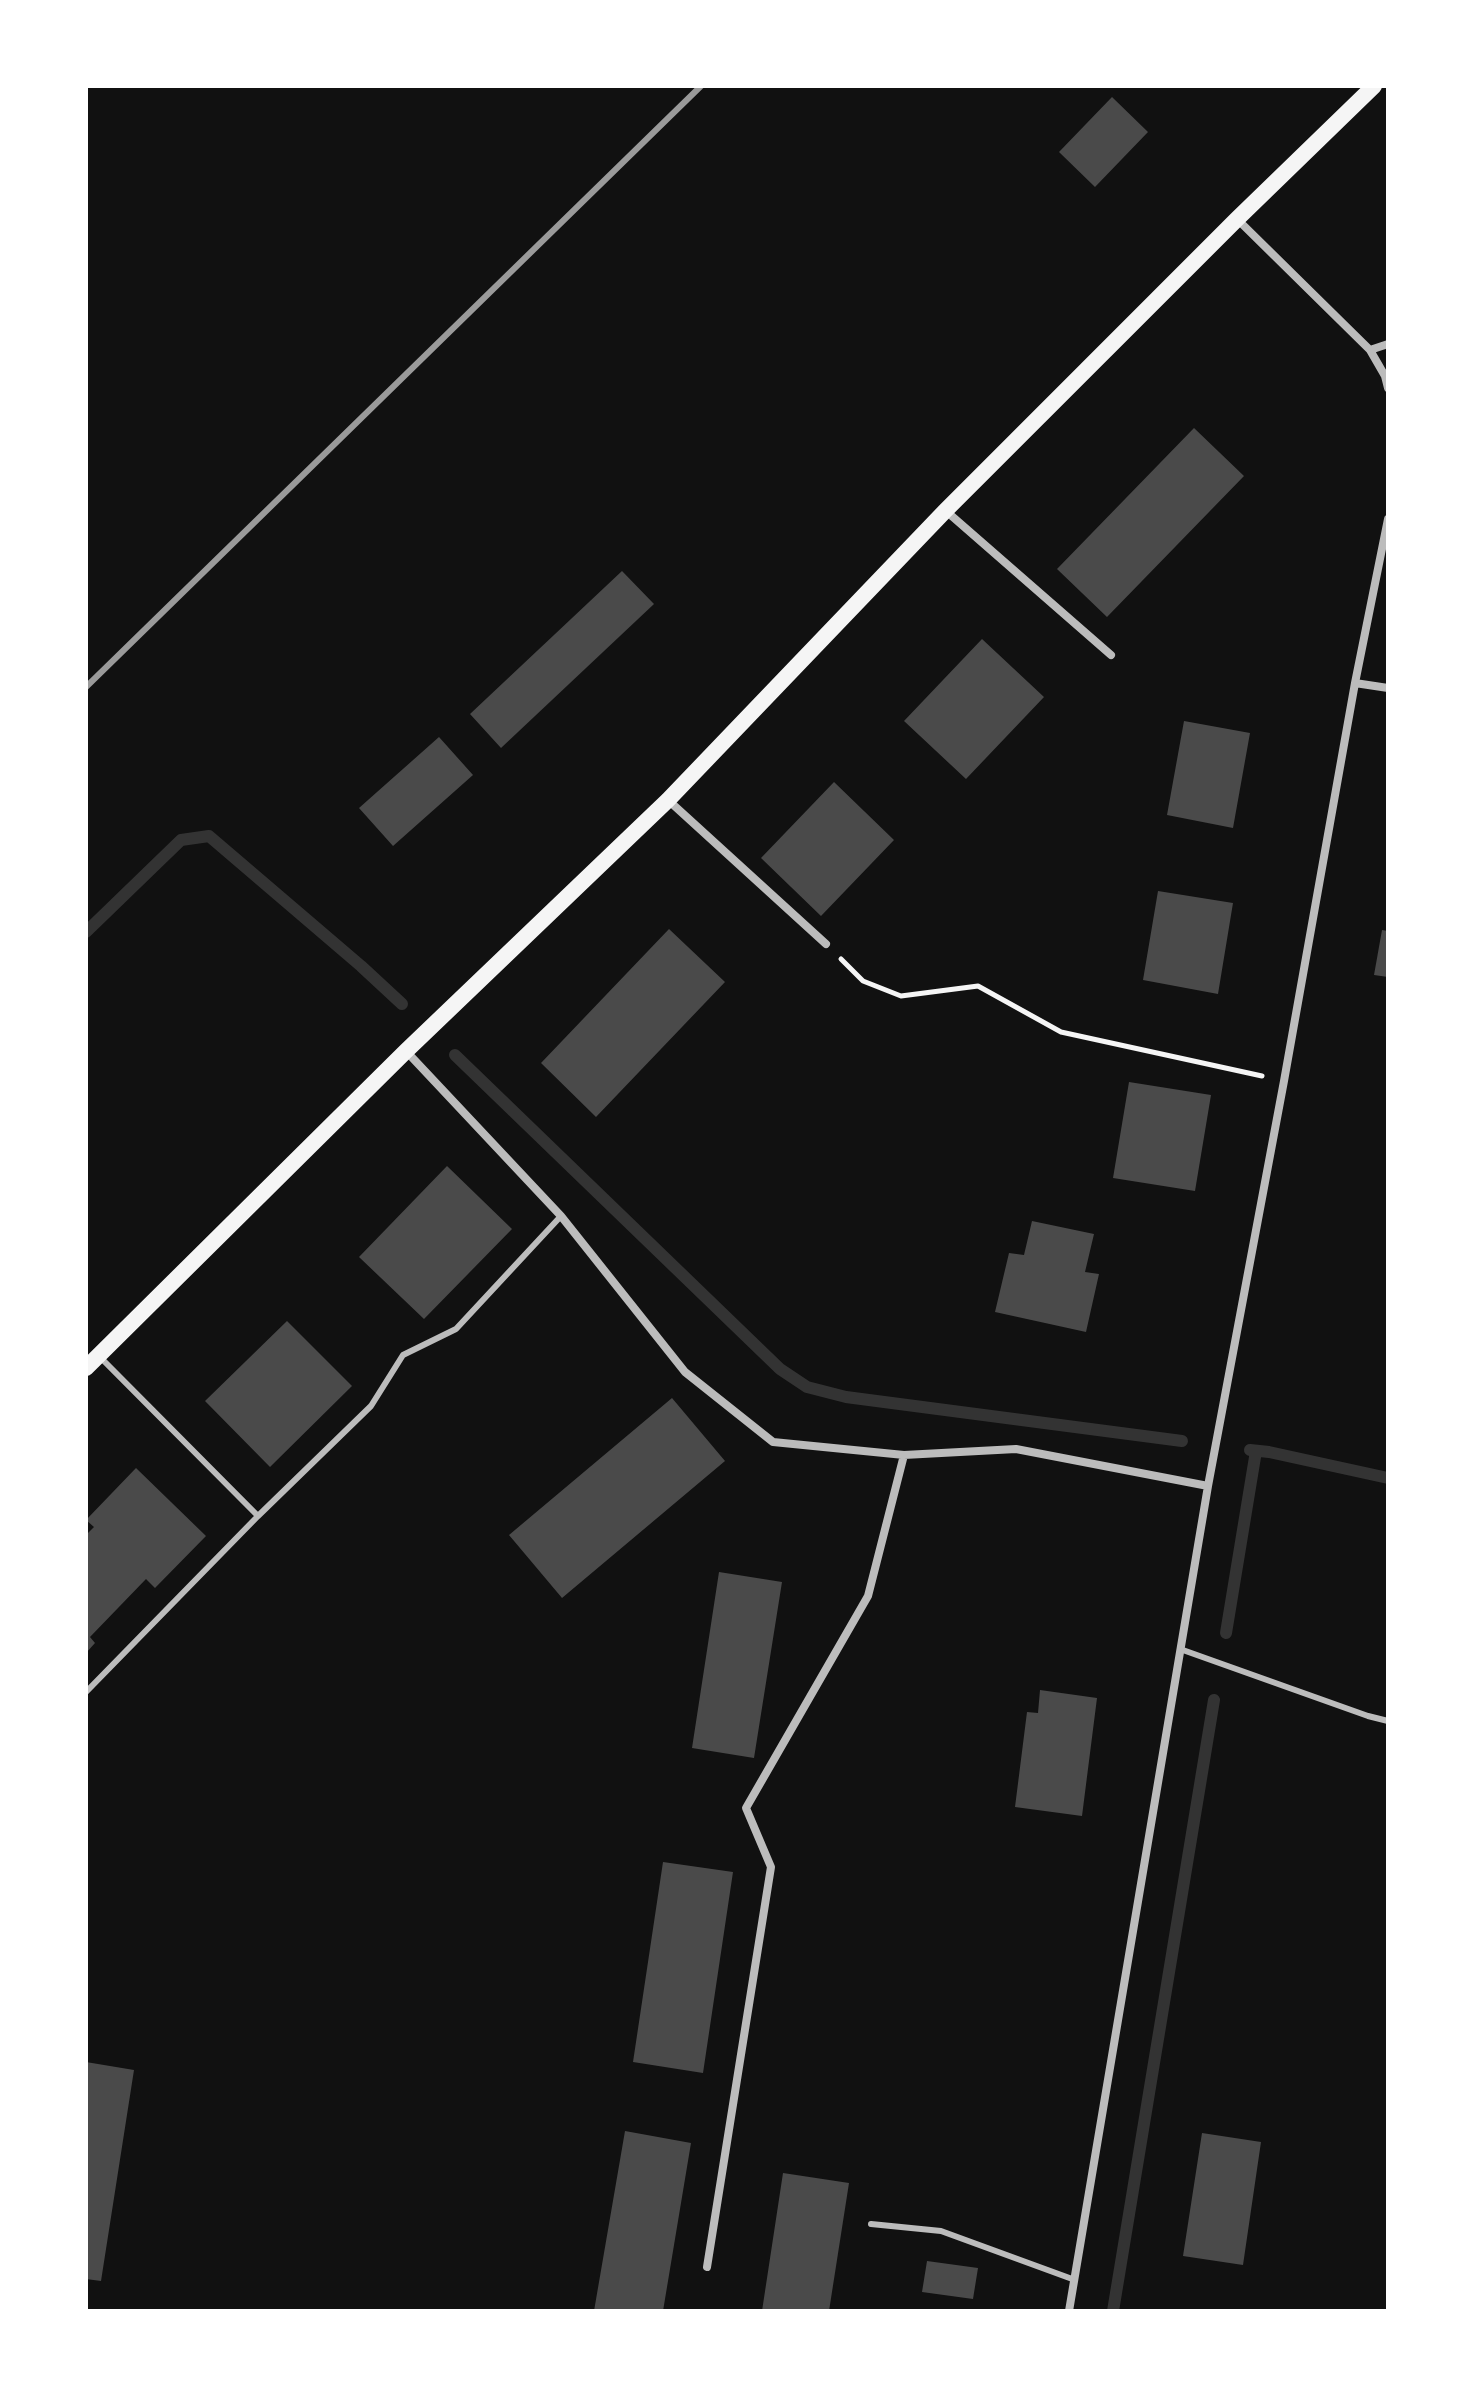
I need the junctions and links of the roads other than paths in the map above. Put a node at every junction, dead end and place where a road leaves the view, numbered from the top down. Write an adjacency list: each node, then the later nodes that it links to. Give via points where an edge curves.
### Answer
1 (1374, 86): 2 (main road)
2 (1237, 219): 4 (street); 6 (main road)
3 (1388, 344): 4 (street)
4 (1370, 350): 5 (street)
5 (1388, 388)
6 (945, 511): 8 (street); 11 (main road)
7 (1388, 519): 9 (street)
8 (1111, 655)
9 (1355, 683): 10 (street); 18 (street)
10 (1388, 688)
11 (668, 800): 12 (street); 13 (main road)
12 (826, 944)
13 (406, 1051): 14 (street); 15 (main road)
14 (561, 1216): 17 (street, via 685,1372 773,1442); 19 (lane, via 456,1329 403,1355 371,1406)
15 (99, 1356): 16 (main road); 19 (lane)
16 (86, 1368)
17 (904, 1455): 18 (street, via 1016,1449); 24 (street, via 868,1596 746,1808 771,1867)
18 (1208, 1486): 20 (street)
19 (258, 1516): 21 (lane)
20 (1180, 1649): 22 (lane); 25 (street)
21 (86, 1692)
22 (1388, 1721)
23 (871, 2224): 25 (lane, via 941,2231)
24 (707, 2267)
25 (1075, 2280): 26 (street)
26 (1069, 2311)

